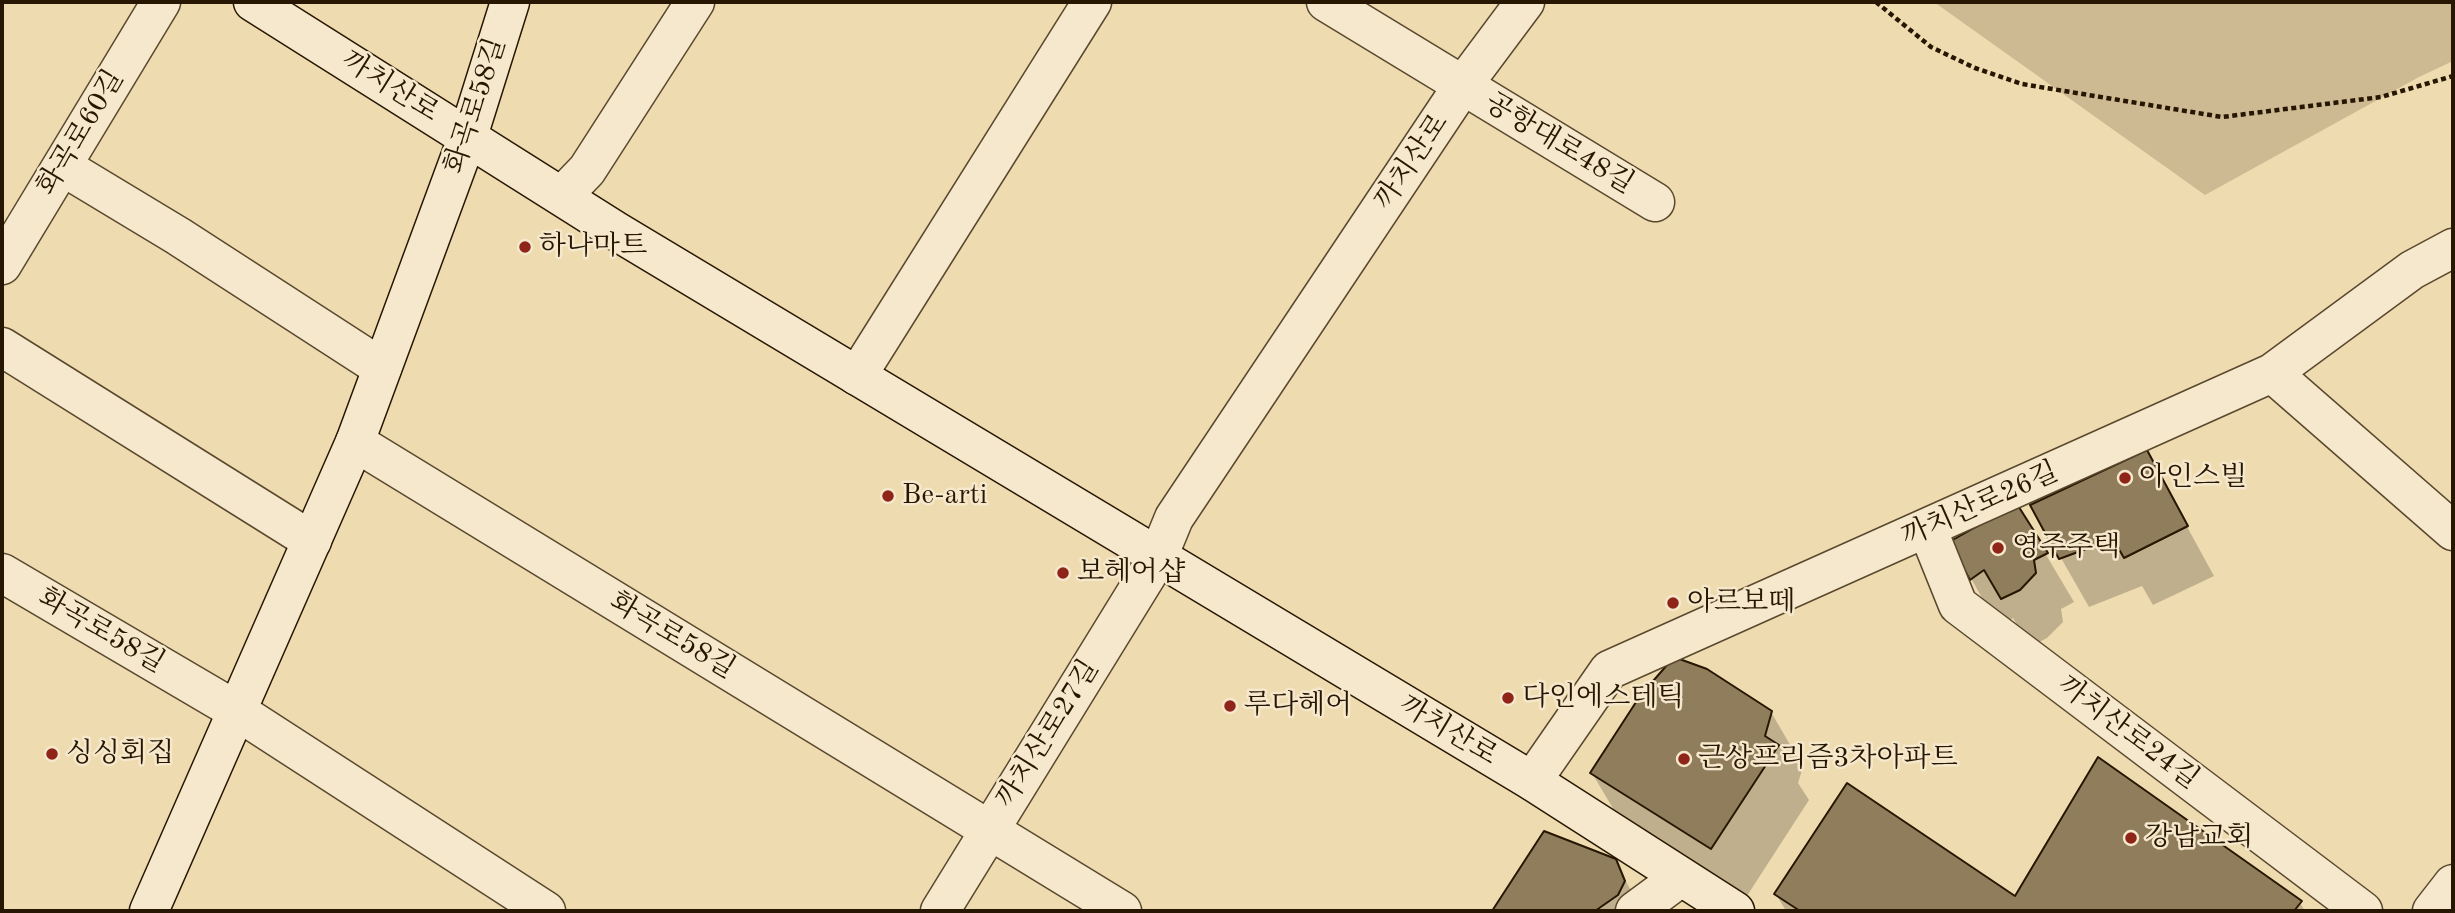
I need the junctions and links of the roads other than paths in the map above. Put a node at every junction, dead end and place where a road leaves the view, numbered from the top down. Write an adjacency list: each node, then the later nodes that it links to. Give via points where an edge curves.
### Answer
1 (161, 2): 10 (street, 화곡로60길)
2 (253, 2): 9 (street, 까치산로)
3 (510, 2): 9 (street, 화곡로58길)
4 (695, 2): 11 (street, via 587,170)
5 (1092, 2): 19 (street)
6 (1326, 2): 8 (street, 공항대로48길)
7 (1525, 2): 8 (street, 공항대로48길)
8 (1463, 85): 12 (street, 공항대로48길); 24 (street, 까치산로, via 1174,518)
9 (468, 136): 11 (street, 까치산로); 17 (street, 화곡로58길)
10 (62, 166): 13 (street, 화곡로60길); 17 (street)
11 (562, 196): 19 (street, 까치산로)
12 (1655, 202)
13 (14, 216): 15 (street, 화곡로60길)
14 (2453, 248): 18 (street, 까치산로26길, via 2412,270)
15 (2, 265)
16 (2, 347): 23 (street)
17 (382, 368): 20 (street, 화곡로58길)
18 (2272, 373): 21 (street, 까치산로26길); 22 (street)
19 (857, 376): 24 (street, 까치산로)
20 (355, 442): 23 (street, 화곡로58길); 28 (street, 화곡로58길)
21 (1927, 528): 27 (street, 까치산로26길, via 1609,670); 37 (street, 까치산로24길, via 1958,605)
22 (2453, 531)
23 (312, 541): 26 (street, 화곡로58길)
24 (1158, 557): 27 (street, 까치산로); 28 (street, 까치산로27길)
25 (2, 573): 26 (street, 화곡로58길)
26 (237, 711): 31 (street, 화곡로58길); 32 (street, 화곡로58길)
27 (1532, 781): 29 (street, 까치산로)
28 (989, 830): 33 (street, 까치산로27길); 34 (street, 화곡로58길)
29 (1681, 877): 35 (street); 36 (street, 까치산로)
30 (2453, 884): 38 (street)
31 (149, 911)
32 (546, 911)
33 (940, 911)
34 (1122, 911)
35 (1635, 911)
36 (1735, 911)
37 (2363, 911)
38 (2432, 911)

